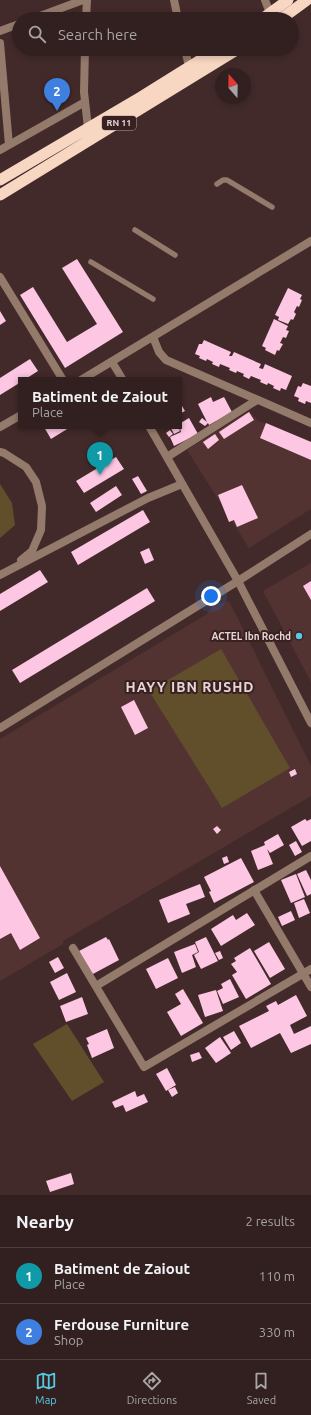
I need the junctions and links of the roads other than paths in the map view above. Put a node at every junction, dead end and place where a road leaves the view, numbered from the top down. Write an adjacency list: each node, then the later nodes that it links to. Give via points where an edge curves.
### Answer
1 (83, 0): 7 (street)
2 (87, 0): 8 (street)
3 (174, 0): 9 (street)
4 (265, 0): 10 (street)
5 (288, 0): 11 (highway)
6 (307, 0): 12 (highway)
7 (51, 12)
8 (86, 12)
9 (177, 12)
10 (266, 12)
11 (272, 12)
12 (291, 12)
13 (12, 27): 14 (street)
14 (0, 31)
15 (0, 43): 23 (street)
16 (85, 56): 21 (street)
17 (187, 56): 20 (street)
18 (207, 56): 20 (highway, RN 11)
19 (227, 56): 27 (highway, RN 11)
20 (189, 67): 22 (highway, RN 11)
21 (85, 102): 22 (street); 23 (street)
22 (88, 128): 25 (highway, RN 11)
23 (9, 145): 24 (street)
24 (0, 150)
25 (0, 180)
26 (217, 184): 28 (lane, via 227,180)
27 (0, 196)
28 (272, 207)
29 (135, 230): 31 (lane)
30 (311, 241): 35 (street)
31 (175, 255)
32 (91, 262): 34 (lane)
33 (0, 277): 37 (street)
34 (153, 300)
35 (153, 337): 36 (street); 40 (street, via 166,360)
36 (112, 362): 38 (street); 39 (street)
37 (61, 377)
38 (86, 377)
39 (121, 377)
40 (257, 400): 42 (street); 46 (street)
41 (18, 417): 43 (street)
42 (311, 423)
43 (0, 427)
44 (151, 429): 46 (street)
45 (0, 452): 49 (street, via 26,467 36,482 42,506 41,530 32,551)
46 (167, 457): 47 (street)
47 (182, 484): 49 (street, via 148,498); 51 (street)
48 (311, 534): 51 (street)
49 (14, 567): 50 (street)
50 (0, 575)
51 (238, 581): 52 (street); 53 (street)
52 (311, 723)
53 (0, 728)
54 (311, 856): 55 (street)
55 (254, 890): 58 (street); 59 (street)
56 (73, 948): 59 (street)
57 (311, 969): 58 (street)
58 (303, 973): 59 (street, via 144,1067); 60 (street)
59 (96, 986)
60 (311, 987)

